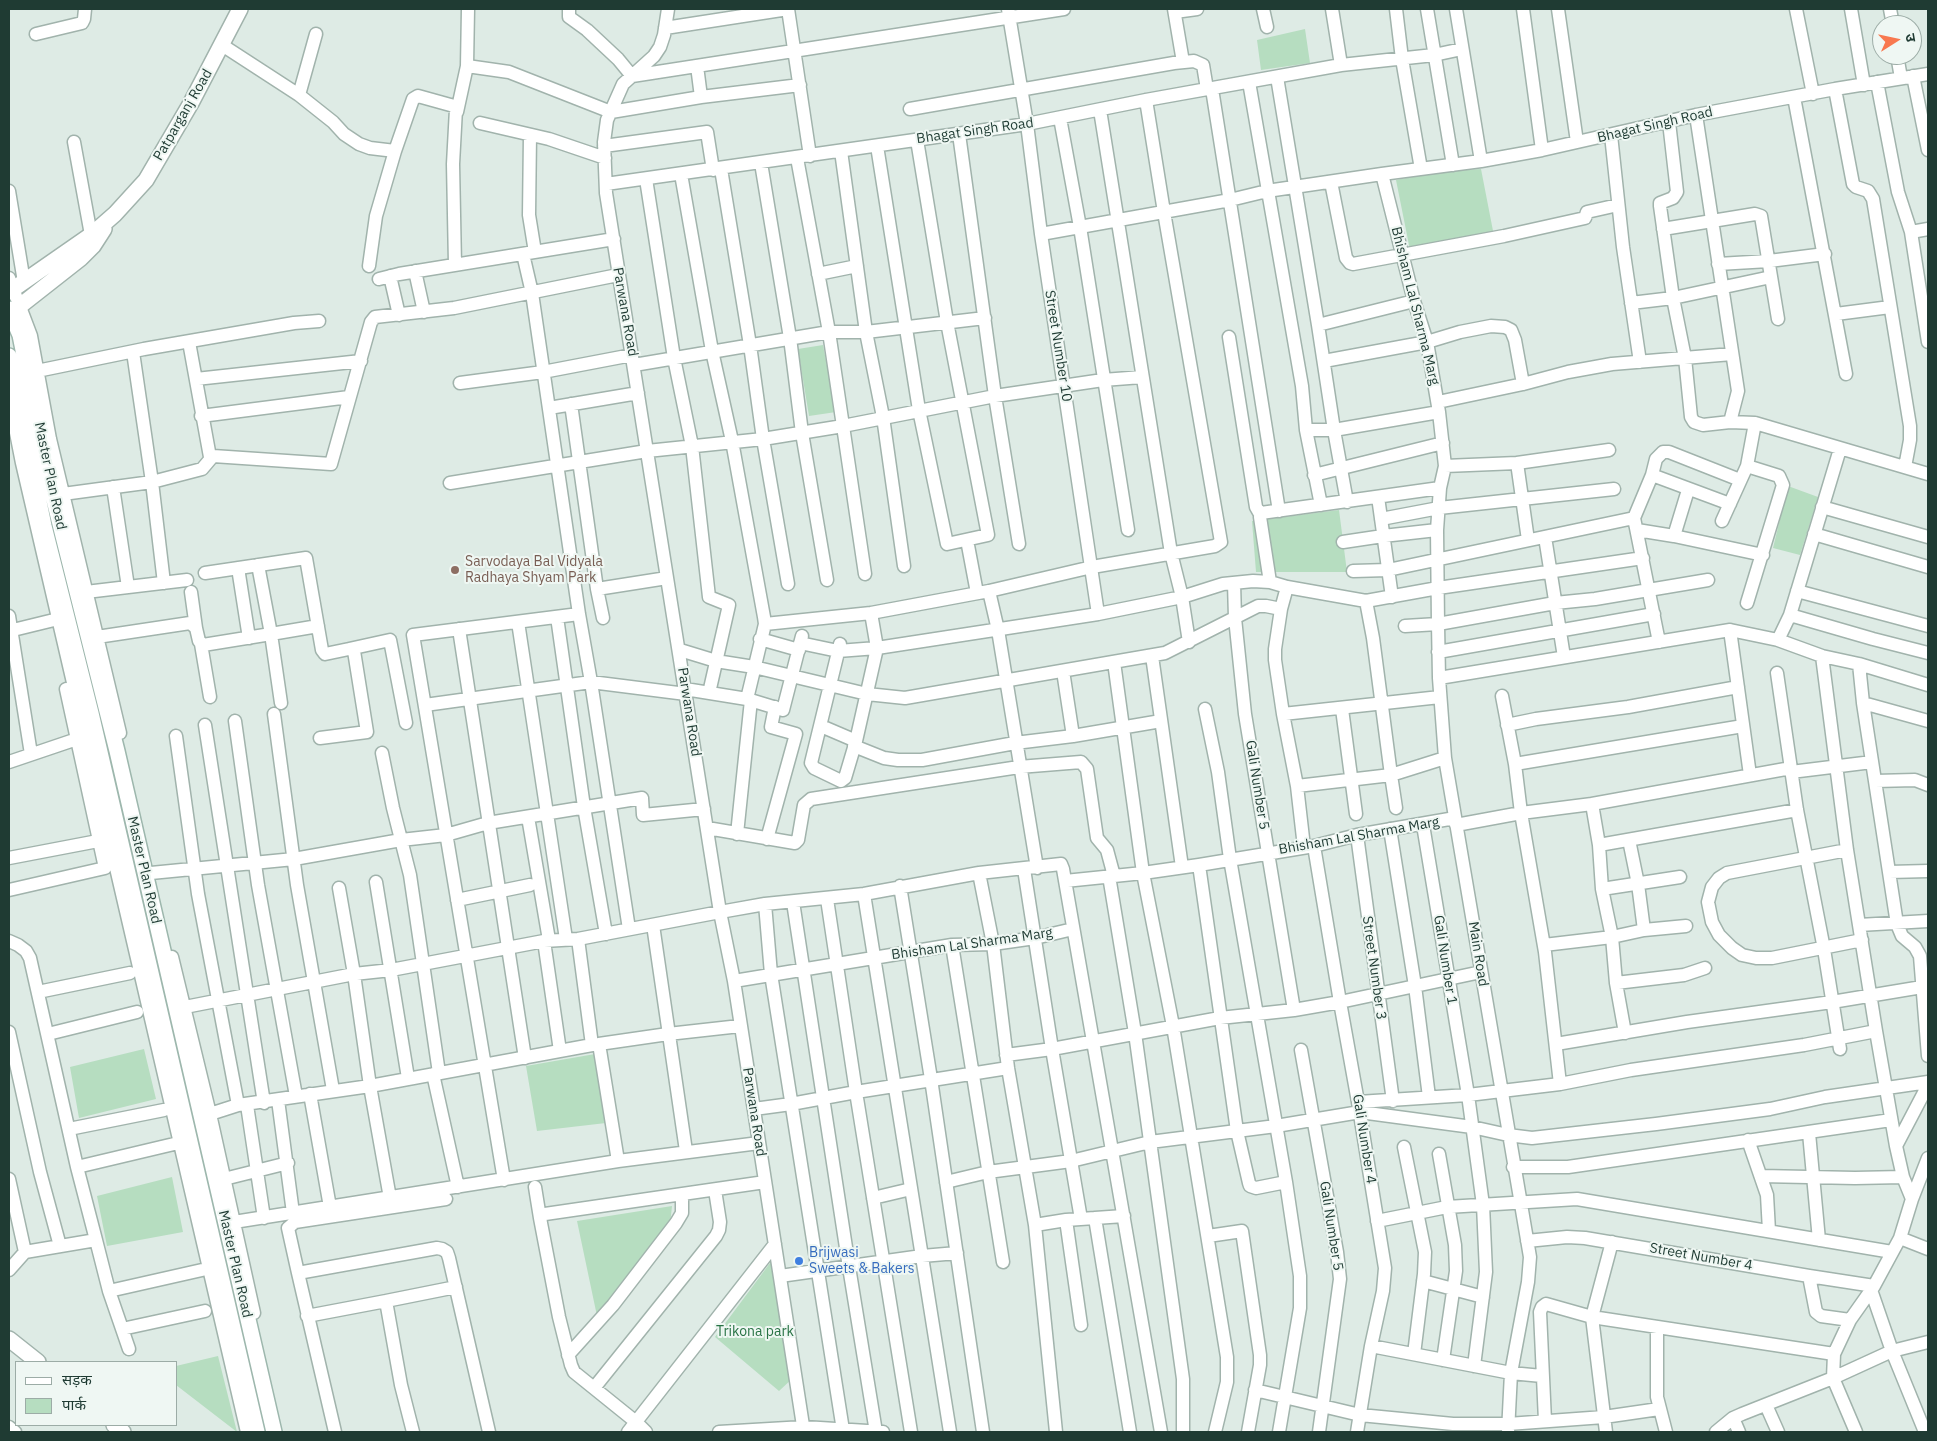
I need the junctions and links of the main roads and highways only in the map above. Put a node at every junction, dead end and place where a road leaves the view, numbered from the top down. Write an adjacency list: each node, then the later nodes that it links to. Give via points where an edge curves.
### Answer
1 (240, 9): 2 (main road, Patparganj Road, via 146,180)
2 (115, 214): 3 (main road, Patparganj Road, via 91,235); 4 (main road, Patparganj Road, via 87,253)
3 (14, 285)
4 (12, 311): 9 (main road, Master Plan Road, via 20,335 50,484 208,1121)
5 (9, 356): 8 (main road, Master Plan Road, via 44,526 93,722)
6 (9, 1339): 7 (main road)
7 (37, 1361)
8 (257, 1432)
9 (274, 1432)

